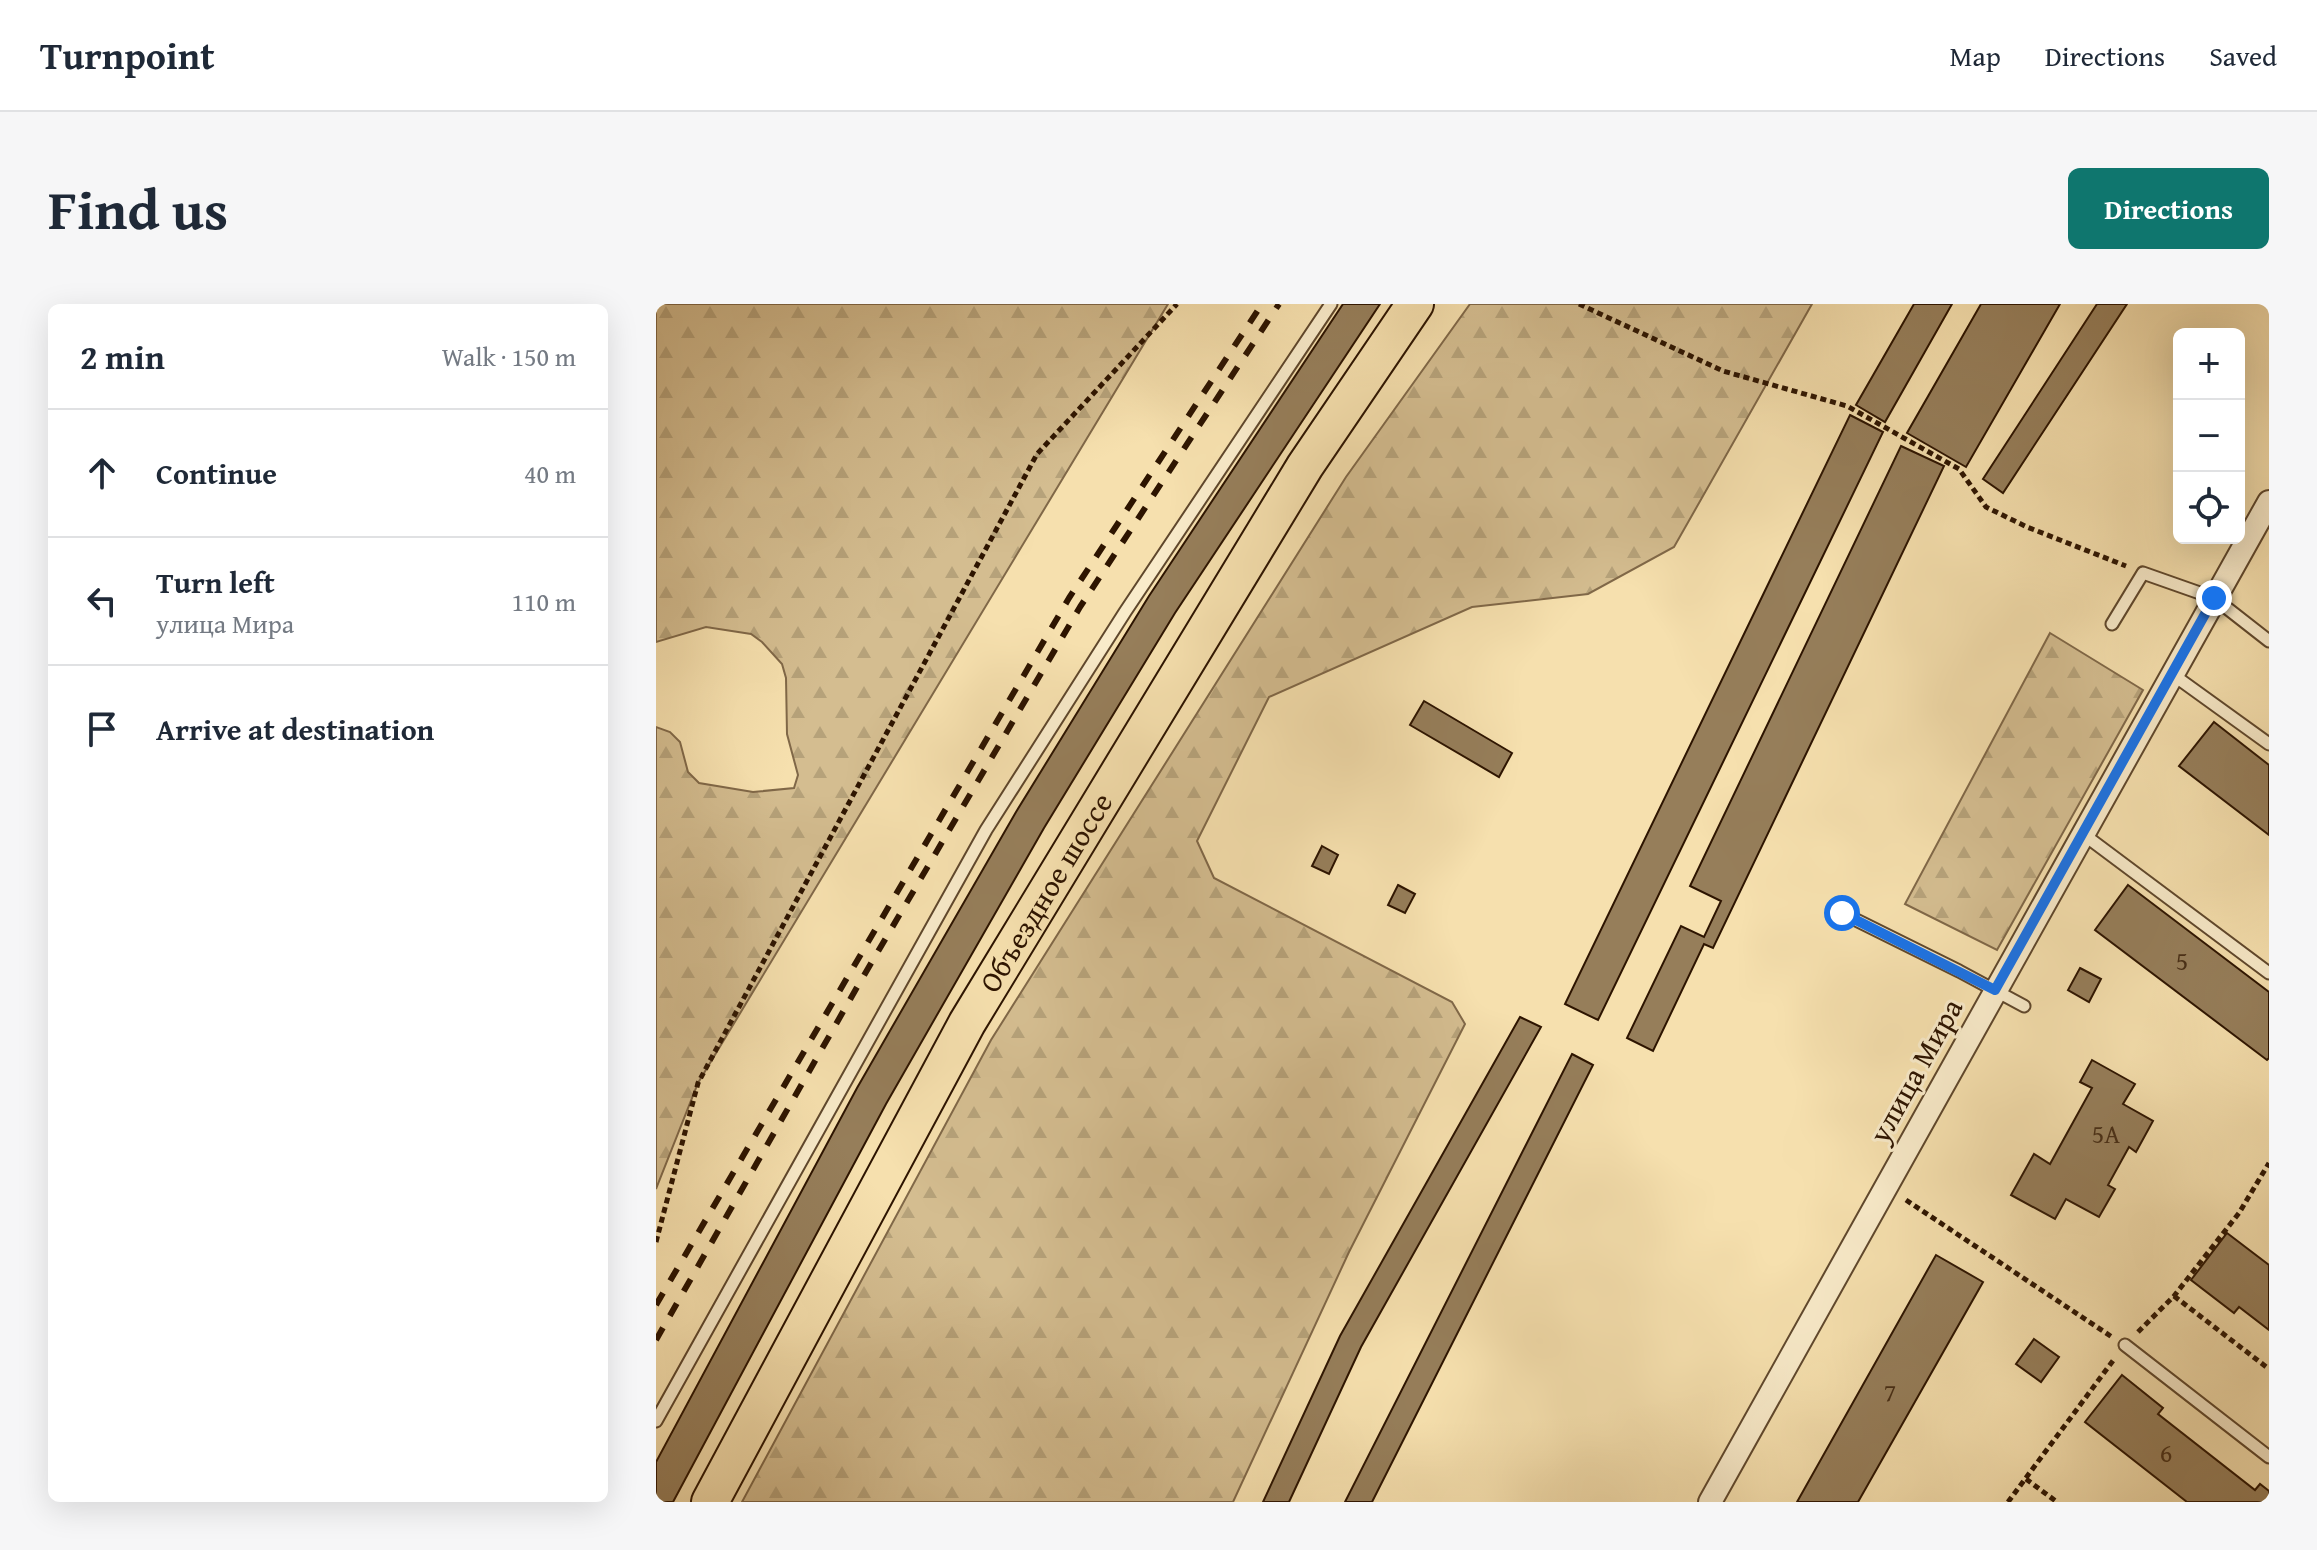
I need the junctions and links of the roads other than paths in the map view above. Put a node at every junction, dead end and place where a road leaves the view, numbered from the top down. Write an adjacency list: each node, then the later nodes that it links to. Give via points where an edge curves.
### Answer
1 (1331, 304): 15 (lane, via 986,830)
2 (1415, 304): 17 (main road, Объездное шоссе, via 1305,466 967,1023)
3 (2269, 502): 4 (street, улица Мира)
4 (2214, 598): 5 (lane, via 2143,573); 6 (lane); 7 (street, улица Мира)
5 (2112, 624)
6 (2269, 641)
7 (2172, 673): 8 (lane); 9 (street, улица Мира)
8 (2269, 744)
9 (2083, 833): 11 (lane); 12 (street, улица Мира)
10 (1842, 913): 12 (lane)
11 (2269, 973)
12 (1995, 990): 13 (lane); 18 (street, улица Мира)
13 (2024, 1006)
14 (2125, 1345): 16 (lane)
15 (656, 1421)
16 (2269, 1457)
17 (710, 1502)
18 (1710, 1502)

